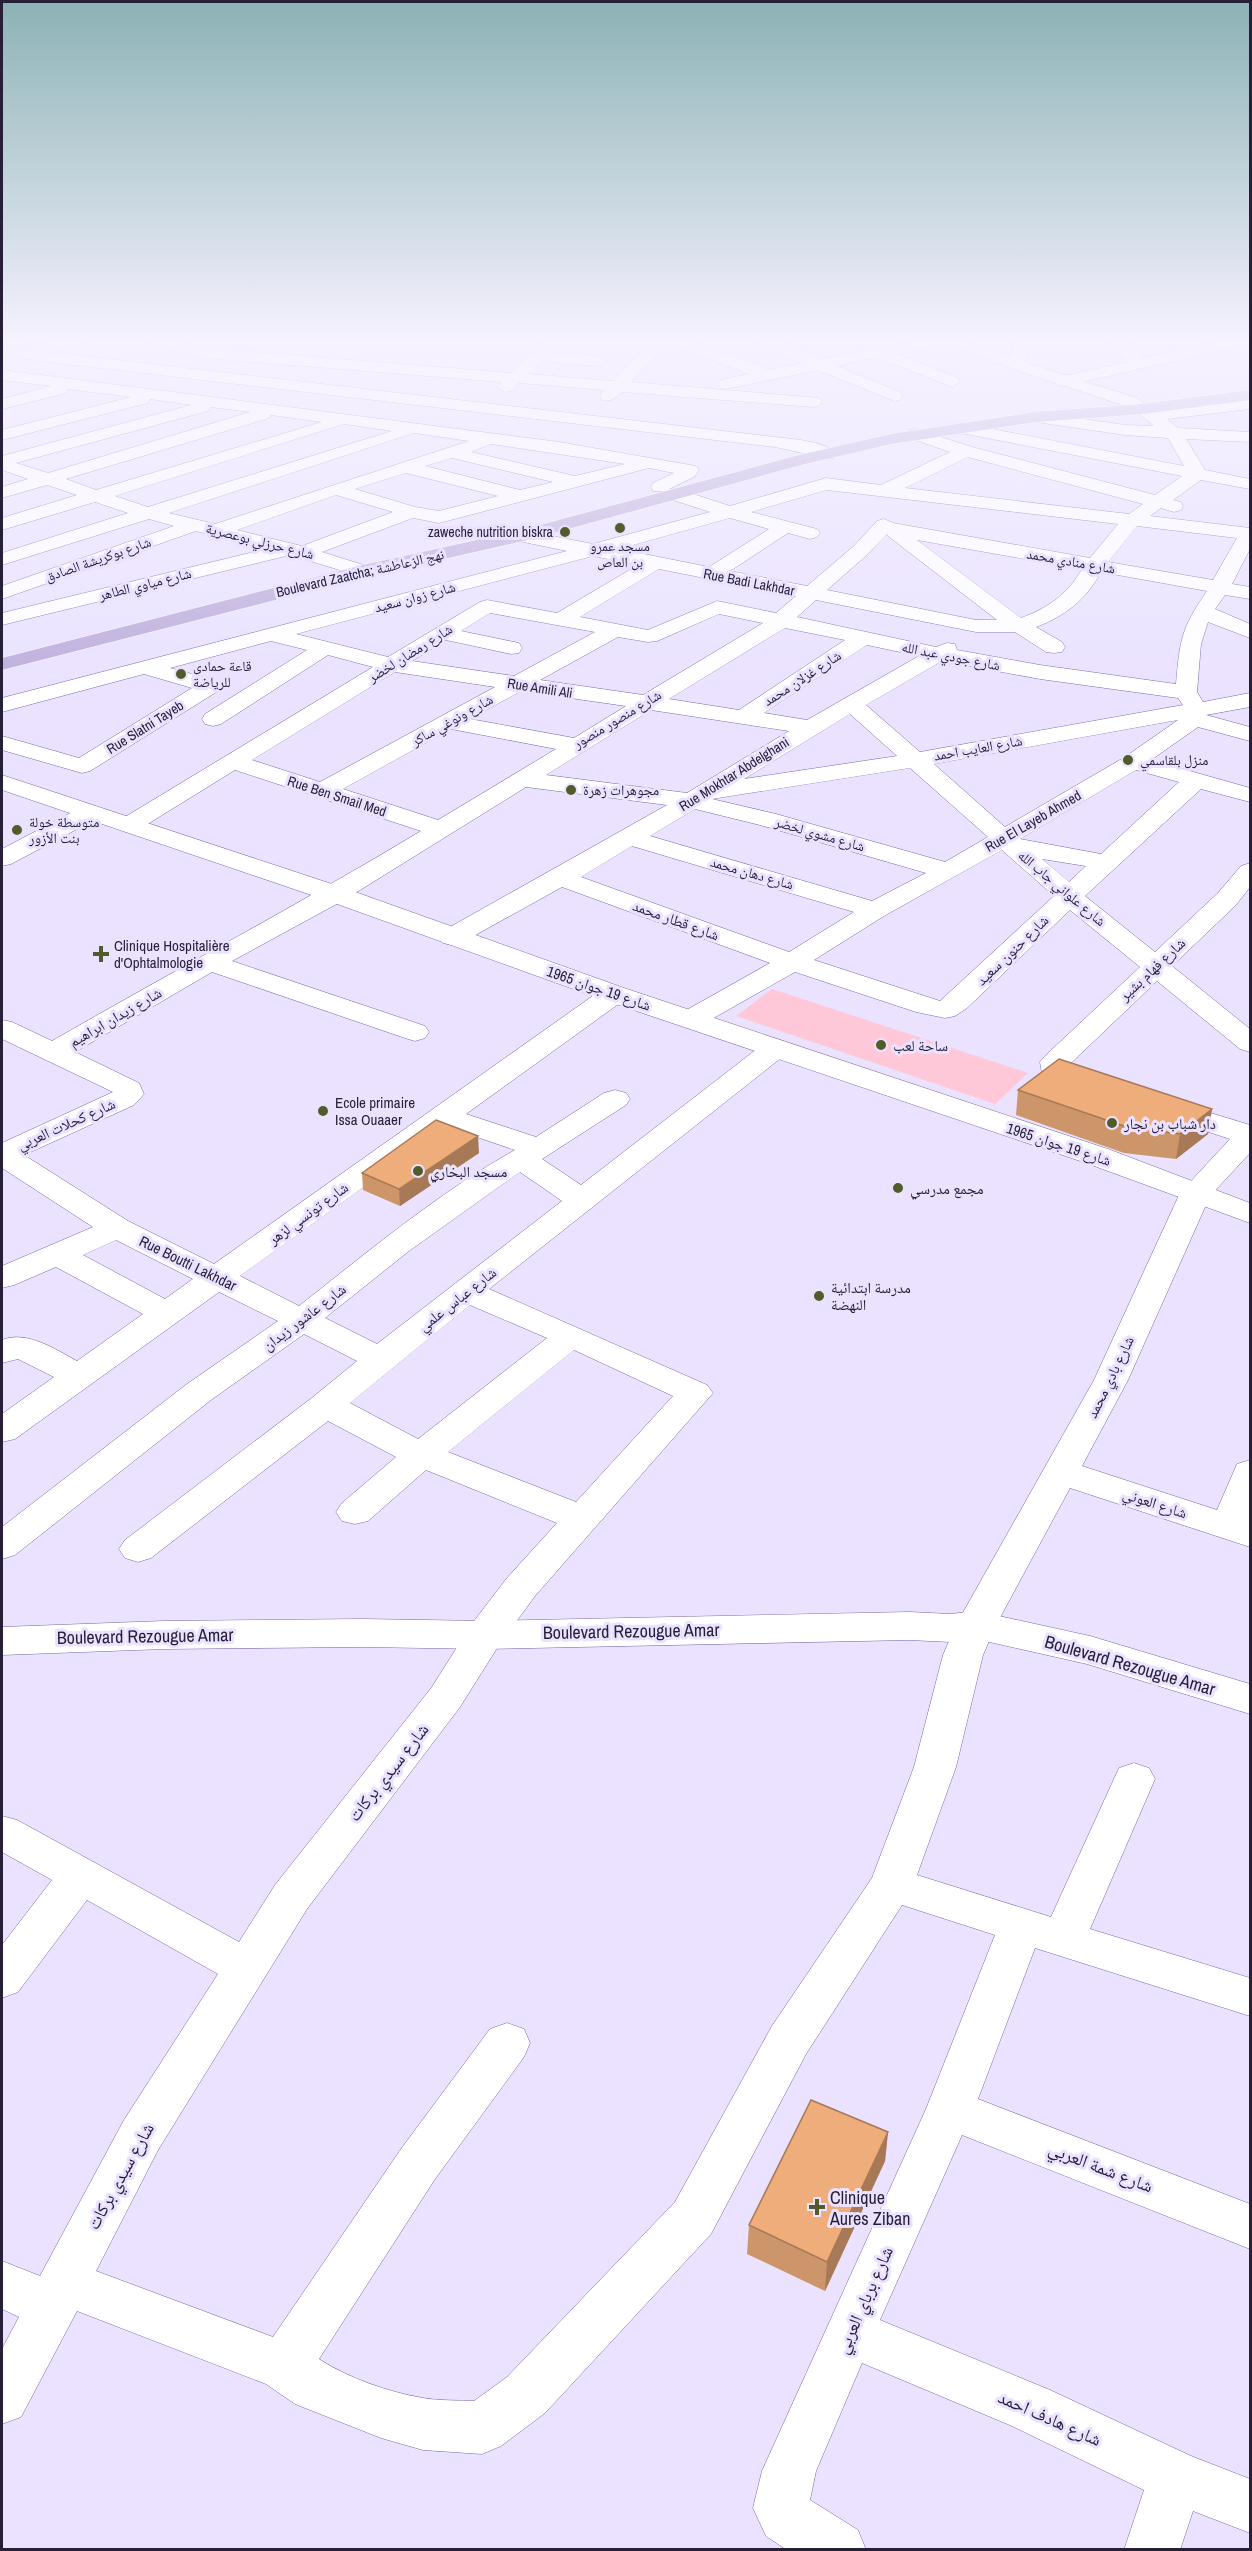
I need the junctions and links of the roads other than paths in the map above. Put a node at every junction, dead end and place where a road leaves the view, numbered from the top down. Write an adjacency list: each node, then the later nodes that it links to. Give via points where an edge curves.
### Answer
1 (24, 456): 14 (street)
2 (123, 456): 19 (street)
3 (226, 456): 27 (street)
4 (330, 456): 32 (street)
5 (426, 456): 16 (street)
6 (492, 456): 21 (street)
7 (616, 456): 15 (street)
8 (773, 456): 24 (main road, Boulevard Zaatcha; نهج الزعاطشة)
9 (804, 456): 22 (street, شارع منادي محمد)
10 (956, 456): 25 (street)
11 (985, 456): 29 (street)
12 (1108, 456): 18 (street)
13 (1195, 456): 18 (street)
14 (2, 462): 19 (street, شارع حرزلي بوعصرية)
15 (653, 462): 21 (street); 24 (street, via 690,470)
16 (405, 467): 23 (street); 28 (street)
17 (1251, 471): 18 (street)
18 (1213, 476): 20 (street); 29 (street)
19 (48, 479): 26 (street); 27 (street, شارع حرزلي بوعصرية)
20 (1251, 482)
21 (577, 483): 28 (street)
22 (826, 484): 25 (street); 33 (street, شارع زوان سعيد); 38 (street, شارع منادي محمد)
23 (336, 489): 30 (street); 31 (street)
24 (667, 491): 33 (street); 43 (main road, Boulevard Zaatcha; نهج الزعاطشة, via 614,513); 49 (main road, Boulevard Zaatcha; نهج الزعاطشة)
25 (883, 491): 34 (street)
26 (2, 493)
27 (94, 495): 32 (street, شارع حرزلي بوعصرية); 35 (street)
28 (524, 497): 31 (street, via 449,516)
29 (1160, 502): 34 (street); 42 (street)
30 (276, 510): 39 (street); 40 (street)
31 (412, 512): 40 (street, شارع مياوي الطاهر)
32 (147, 513): 36 (street, شارع حرزلي بوعصرية); 46 (street)
33 (731, 513): 37 (street); 45 (street, شارع زوان سعيد)
34 (1131, 521): 42 (street); 48 (street)
35 (2, 524)
36 (195, 525): 39 (street, شارع حرزلي بوعصرية); 53 (street, شارع بوكريشة الصادق)
37 (785, 527): 41 (street); 50 (street)
38 (887, 527): 48 (street, شارع منادي محمد); 55 (street, شارع منصور منصور); 62 (street, شارع منادي محمد)
39 (217, 530): 44 (street, شارع حرزلي بوعصرية)
40 (356, 532): 44 (street, شارع مياوي الطاهر)
41 (810, 532)
42 (1250, 532): 56 (street)
43 (521, 536): 45 (street, Rue Badi Lakhdar); 49 (main road, Boulevard Zaatcha; نهج الزعاطشة)
44 (296, 550): 49 (street, شارع حرزلي بوعصرية); 58 (street, شارع مياوي الطاهر)
45 (592, 551): 47 (street, Rue Badi Lakhdar); 66 (street, شارع زوان سعيد)
46 (2, 560)
47 (654, 564): 50 (street, Rue Badi Lakhdar); 59 (street)
48 (1094, 566): 51 (street); 56 (street, شارع منادي محمد)
49 (355, 568): 71 (main road, Boulevard Zaatcha; نهج الزعاطشة); 73 (main road, Boulevard Zaatcha; نهج الزعاطشة)
50 (717, 575): 55 (street, Rue Badi Lakhdar); 57 (street, via 724,589)
51 (1082, 588): 52 (street); 62 (street, via 1048,615)
52 (1105, 591)
53 (2, 593)
54 (1251, 593): 56 (street, شارع منادي محمد)
55 (812, 594): 60 (street, شارع منصور منصور); 61 (street, Rue Badi Lakhdar)
56 (1204, 601): 64 (street); 82 (street, via 1190,644)
57 (724, 608): 60 (street, شارع جودي عبد الله); 63 (street, شارع رمضان لخضر, via 657,636)
58 (2, 619)
59 (562, 620): 63 (street, شارع رمضان لخضر); 65 (street, شارع رمضان لخضر, via 486,606)
60 (779, 622): 67 (street, شارع جودي عبد الله); 78 (street, شارع منصور منصور)
61 (976, 626): 62 (street); 72 (street, Rue Mokhtar Abdelghani)
62 (1018, 626): 69 (street, شارع منادي محمد)
63 (613, 631): 76 (street, شارع ونوغي ساكر)
64 (1251, 632)
65 (442, 633): 70 (street); 74 (street, شارع رمضان لخضر)
66 (271, 635): 68 (street, Rue Amili Ali); 75 (street, شارع زوان سعيد)
67 (862, 639): 72 (street, شارع جودي عبد الله); 84 (street, شارع غزلان محمد)
68 (327, 647): 74 (street, Rue Amili Ali); 85 (street)
69 (1054, 647)
70 (511, 648)
71 (2, 652)
72 (940, 654): 79 (street, Rue Mokhtar Abdelghani); 82 (street, شارع جودي عبد الله)
73 (2, 664)
74 (393, 665): 76 (street, Rue Amili Ali); 88 (street, شارع رمضان لخضر)
75 (143, 668): 80 (street, شارع زوان سعيد); 83 (street, Rue Slatni Tayeb, via 209,684)
76 (516, 684): 78 (street, Rue Amili Ali); 81 (street, شارع ونوغي ساكر)
77 (1251, 700): 82 (street, شارع العايب احمد)
78 (644, 703): 84 (street, Rue Amili Ali); 92 (street, شارع منصور منصور)
79 (852, 704): 87 (street, Rue Mokhtar Abdelghani); 93 (street, شارع علواني جاب الله)
80 (2, 705)
81 (477, 706): 86 (street, شارع ونوغي ساكر); 90 (street, via 520,716 533,726)
82 (1192, 707): 89 (street); 93 (street, شارع العايب احمد); 95 (street, Rue El Layeb Ahmed)
83 (173, 710): 85 (street); 91 (street, Rue Slatni Tayeb, via 82,766)
84 (742, 718): 87 (street, Rue Amili Ali)
85 (213, 719): 88 (street)
86 (448, 722): 90 (street); 99 (street, شارع ونوغي ساكر)
87 (811, 727): 101 (street, Rue Mokhtar Abdelghani)
88 (279, 733): 94 (street, شارع رمضان لخضر)
89 (1251, 734)
90 (535, 738): 92 (street)
91 (2, 743)
92 (576, 745): 96 (street, شارع منصور منصور)
93 (916, 759): 101 (street, شارع العايب احمد); 106 (street, شارع علواني جاب الله)
94 (234, 762): 99 (street, Rue Ben Smail Med); 103 (street, شارع رمضان لخضر)
95 (1133, 762): 97 (street); 106 (street, Rue El Layeb Ahmed)
96 (520, 779): 101 (street); 104 (street, شارع منصور منصور)
97 (1196, 780): 100 (street); 108 (street, شارع حنون سعيد)
98 (2, 782): 102 (street, شارع 19 جوان 1965)
99 (322, 791): 104 (street, Rue Ben Smail Med)
100 (1251, 795)
101 (698, 796): 105 (street, Rue Mokhtar Abdelghani); 109 (street, شارع مشوي لخضر)
102 (89, 813): 103 (street, شارع 19 جوان 1965); 107 (street)
103 (129, 825): 112 (street, شارع 19 جوان 1965)
104 (441, 830): 112 (street, شارع منصور منصور)
105 (628, 837): 111 (street, Rue Mokhtar Abdelghani); 115 (street, شارع دهان محمد)
106 (1008, 842): 108 (street); 109 (street, Rue El Layeb Ahmed); 113 (street, شارع علواني جاب الله)
107 (2, 859)
108 (1105, 862): 113 (street, شارع حنون سعيد)
109 (948, 871): 115 (street, Rue El Layeb Ahmed)
110 (1251, 871): 114 (street, شارع فهام بشير)
111 (560, 878): 116 (street, Rue Mokhtar Abdelghani); 117 (street, شارع قطار محمد)
112 (335, 894): 116 (street, شارع 19 جوان 1965); 118 (street, شارع زيدان ابراهيم)
113 (1068, 896): 117 (street, شارع حنون سعيد, via 945,1010); 119 (street, شارع علواني جاب الله)
114 (1239, 902): 119 (street, شارع فهام بشير)
115 (875, 910): 117 (street, Rue El Layeb Ahmed)
116 (452, 937): 120 (street, شارع 19 جوان 1965)
117 (792, 962): 121 (street, Rue El Layeb Ahmed)
118 (209, 963): 123 (street); 126 (street, شارع زيدان ابراهيم)
119 (1156, 965): 124 (street, شارع علواني جاب الله); 127 (street, شارع فهام بشير, via 1054,1066 1065,1075)
120 (614, 994): 121 (street, شارع 19 جوان 1965); 130 (street, شارع تونسي لزهر)
121 (693, 1018): 125 (street, شارع 19 جوان 1965)
122 (2, 1028): 126 (street, شارع كحلات العربي)
123 (415, 1032)
124 (1248, 1036)
125 (776, 1048): 134 (street, شارع 19 جوان 1965); 135 (street, شارع عباس علمي)
126 (53, 1053): 132 (street, شارع كحلات العربي, via 129,1089 129,1094)
127 (1108, 1089)
128 (615, 1099): 133 (street, شارع عاشور زيدان)
129 (1139, 1099): 131 (street)
130 (442, 1116): 133 (street); 140 (street, شارع تونسي لزهر)
131 (1251, 1136): 134 (street, شارع بادي محمد)
132 (2, 1154): 137 (street, Rue Boutti Lakhdar)
133 (530, 1154): 135 (street); 143 (street, شارع عاشور زيدان, via 494,1174)
134 (1196, 1193): 136 (street, شارع 19 جوان 1965); 151 (street, شارع بادي محمد, via 1111,1380)
135 (582, 1200): 141 (street, شارع عباس علمي)
136 (1251, 1214)
137 (117, 1228): 138 (street); 140 (street, Rue Boutti Lakhdar)
138 (57, 1254): 139 (street); 142 (street)
139 (5, 1273)
140 (219, 1278): 142 (street, شارع تونسي لزهر); 143 (street, Rue Boutti Lakhdar)
141 (467, 1292): 144 (street, شارع سيدي بركات); 146 (street, شارع عباس علمي)
142 (167, 1313): 147 (street, شارع تونسي لزهر)
143 (303, 1319): 146 (street, Rue Boutti Lakhdar); 156 (street, شارع عاشور زيدان, via 199,1392)
144 (571, 1336): 150 (street); 154 (street, شارع سيدي بركات, via 695,1393)
145 (2, 1353): 147 (street, via 17,1346)
146 (380, 1359): 148 (street, شارع عباس علمي)
147 (76, 1376): 149 (street, شارع تونسي لزهر)
148 (326, 1405): 150 (street); 157 (street, شارع عباس علمي)
149 (2, 1431)
150 (421, 1455): 153 (street); 154 (street)
151 (1060, 1472): 155 (street, شارع العوني); 158 (street, شارع بادي محمد)
152 (1251, 1472): 155 (street)
153 (355, 1512)
154 (580, 1518): 159 (street, شارع سيدي بركات)
155 (1240, 1530)
156 (2, 1546)
157 (138, 1549)
158 (976, 1625): 159 (street, Boulevard Rezougue Amar); 161 (street, Boulevard Rezougue Amar, via 1090,1650); 165 (street, شارع بادي محمد, via 963,1655 935,1767)
159 (484, 1635): 160 (street, Boulevard Rezougue Amar, via 176,1634); 167 (street, شارع سيدي بركات, via 446,1697 291,1897)
160 (2, 1641)
161 (1251, 1699)
162 (1134, 1779): 166 (street, شارع برباي العربي)
163 (2, 1832): 164 (street)
164 (81, 1875): 167 (street); 168 (street)
165 (892, 1884): 166 (street); 176 (street, شارع بادي محمد, via 789,2040 693,2218 526,2395 482,2428 423,2424 314,2386)
166 (1042, 1932): 169 (street); 171 (street, شارع برباي العربي)
167 (247, 1968): 174 (street, شارع سيدي بركات, via 141,2135)
168 (2, 1979)
169 (1251, 1997)
170 (507, 2043): 176 (street, via 418,2164)
171 (950, 2109): 172 (street, شارع شمة العربي); 175 (street, شارع برباي العربي)
172 (1251, 2227)
173 (2, 2284): 174 (street, شارع بادي محمد)
174 (58, 2295): 176 (street, شارع بادي محمد); 177 (street, شارع سيدي بركات)
175 (849, 2331): 178 (street, شارع هادف احمد, via 1031,2408); 180 (street, شارع برباي العربي, via 789,2471 781,2508 786,2517)
176 (284, 2366)
177 (2, 2399)
178 (1176, 2477): 179 (street, شارع هادف احمد); 181 (street)
179 (1251, 2506)
180 (838, 2550)
181 (1152, 2550)

